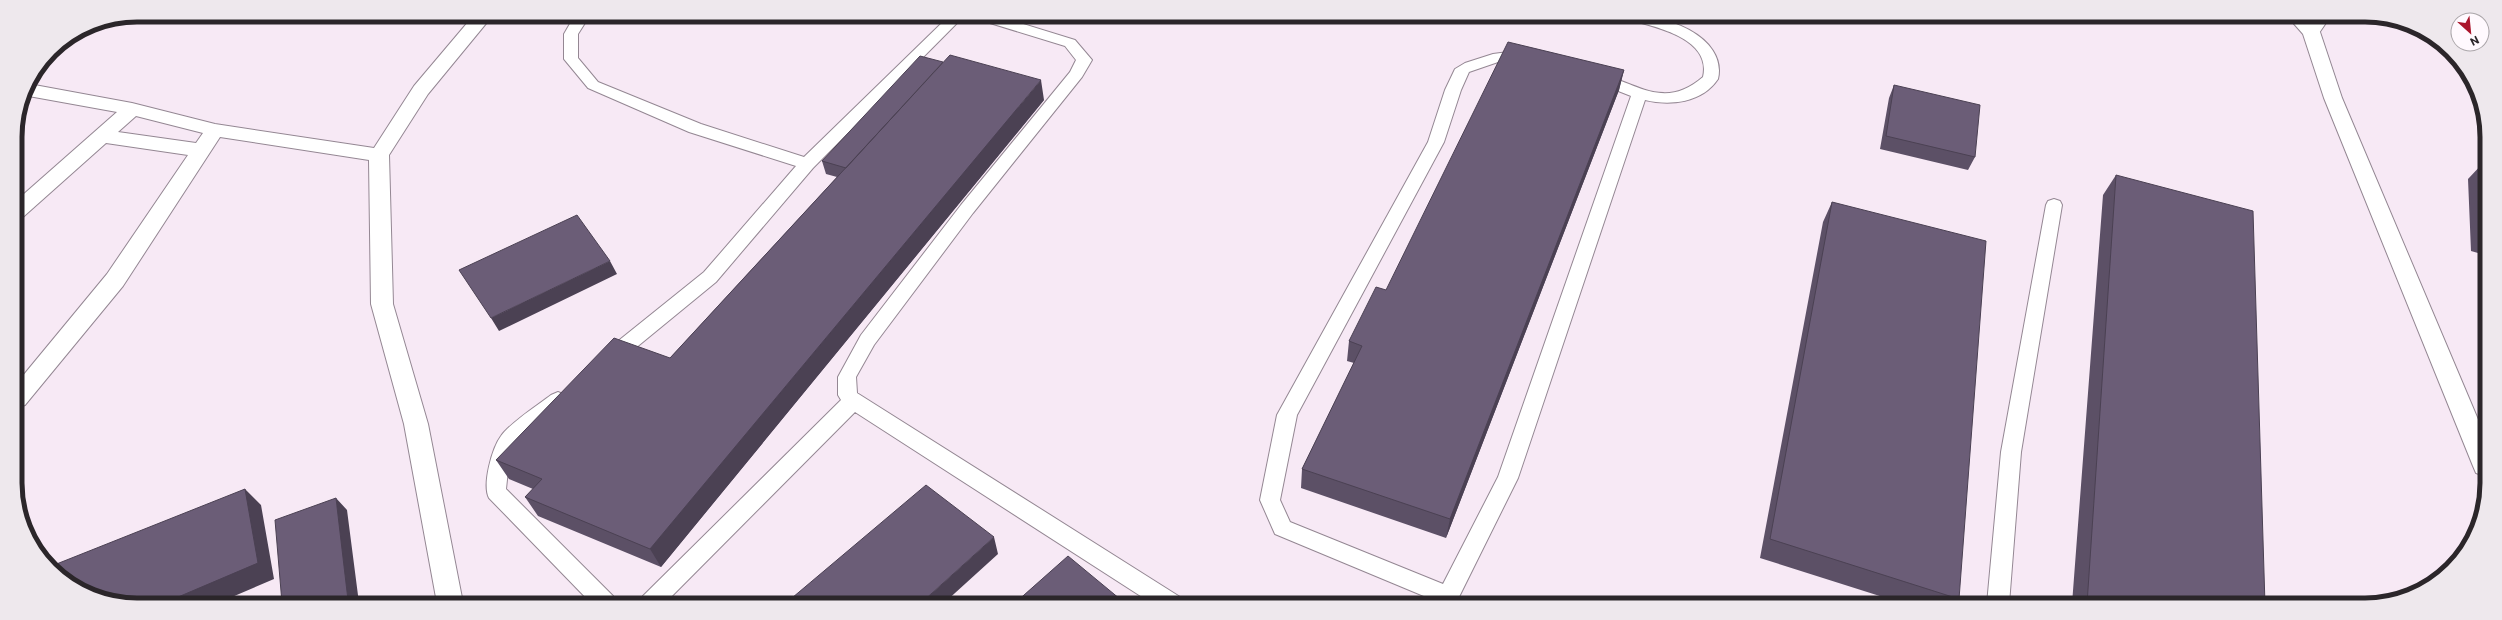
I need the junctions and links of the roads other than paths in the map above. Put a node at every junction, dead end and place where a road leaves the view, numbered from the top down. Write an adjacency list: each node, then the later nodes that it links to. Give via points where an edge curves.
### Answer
1 (478, 22): 15 (street, via 421,90)
2 (580, 22): 16 (lane, via 571,34 571,59 593,85 695,128)
3 (951, 22): 16 (lane)
4 (1002, 22): 22 (lane, via 1070,42 1084,60 1077,74 967,209 867,340 847,377 848,395)
5 (1656, 22): 10 (lane, via 1668,25 1693,39 1706,53 1712,65 1710,79 1692,94 1668,99)
6 (2310, 22): 23 (street, via 2333,98)
7 (1544, 58): 28 (lane, via 1516,55 1482,61 1463,69 1436,142 1287,415 1270,500 1282,528)
8 (1580, 71): 10 (lane)
9 (32, 90): 11 (street)
10 (1639, 95): 29 (lane, via 1508,478)
11 (132, 108): 12 (street); 13 (street)
12 (215, 130): 14 (street); 15 (street)
13 (102, 136): 14 (street); 18 (street)
14 (201, 150): 21 (street, via 115,280)
15 (379, 155): 24 (street, via 382,304 416,424)
16 (807, 164): 19 (lane, via 710,277)
17 (2054, 205): 30 (lane, via 2011,452)
18 (22, 207)
19 (594, 372)
20 (569, 391): 25 (lane, via 508,441 498,470 496,492)
21 (22, 393)
22 (853, 401): 26 (lane); 27 (lane)
23 (2480, 454)
24 (449, 598)
25 (600, 598)
26 (656, 598)
27 (1163, 598)
28 (1440, 598)
29 (1445, 598)
30 (1999, 598)

